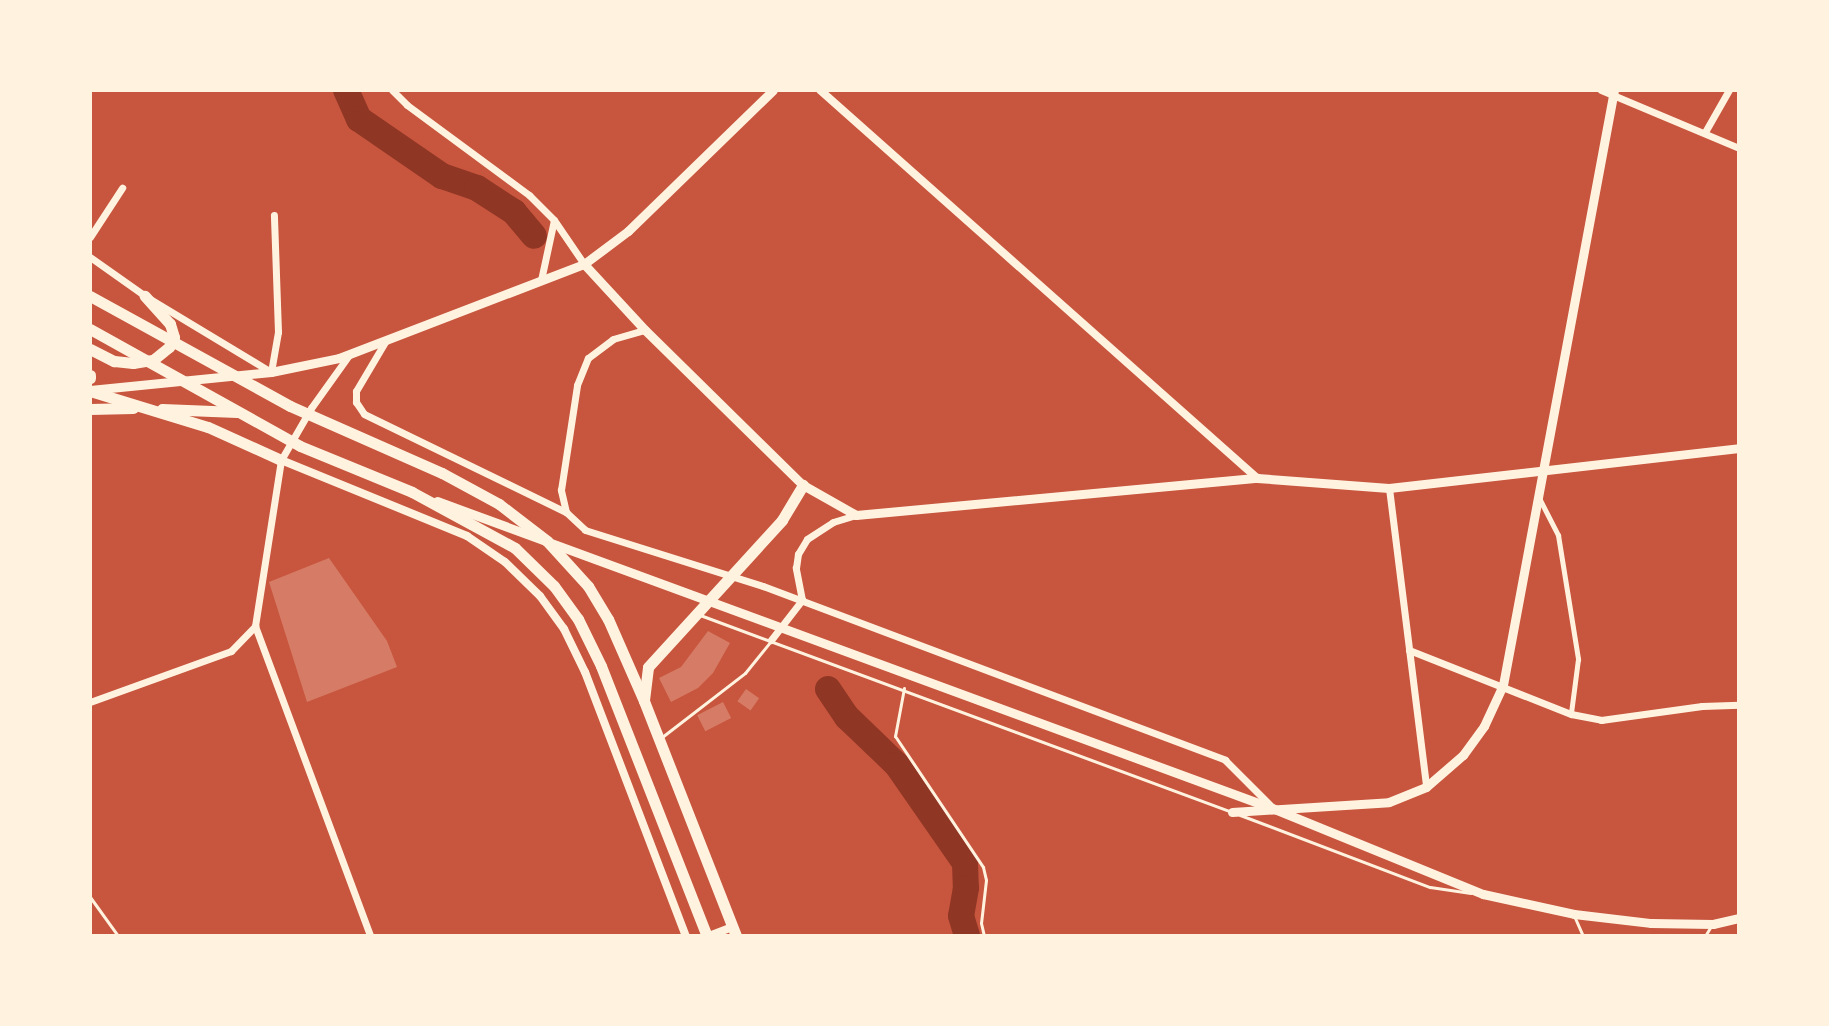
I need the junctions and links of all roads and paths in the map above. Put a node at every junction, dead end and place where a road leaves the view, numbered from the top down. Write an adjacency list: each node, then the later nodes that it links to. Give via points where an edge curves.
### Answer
1 (392, 90): 11 (street, via 511,179)
2 (773, 90): 14 (main road, via 617,241)
3 (820, 90): 30 (street)
4 (1601, 90): 6 (street)
5 (1729, 90): 7 (street)
6 (1612, 93): 7 (street); 29 (main road)
7 (1705, 132): 8 (street)
8 (1739, 148)
9 (122, 188): 12 (street)
10 (274, 215): 23 (street, via 278,332)
11 (554, 220): 14 (street); 15 (street)
12 (90, 237)
13 (90, 257): 17 (street)
14 (584, 264): 15 (main road); 19 (main road)
15 (541, 280): 20 (main road)
16 (90, 296): 45 (highway, via 290,406 499,504 547,541 588,586)
17 (145, 296): 21 (highway, via 170,324 174,337 169,347 153,360 133,363); 23 (street)
18 (90, 329): 26 (highway)
19 (645, 330): 31 (main road); 35 (street, via 613,339 588,358 577,385 561,490)
20 (385, 342): 22 (main road); 35 (street, via 356,391 364,414)
21 (90, 349)
22 (349, 355): 23 (main road); 28 (street)
23 (271, 372): 24 (main road)
24 (90, 391): 28 (highway, via 208,427)
25 (90, 409): 26 (highway)
26 (241, 412): 33 (highway, via 300,446)
27 (1739, 448): 29 (main road)
28 (281, 460): 40 (street); 61 (street, via 467,536 505,562 540,596 585,672)
29 (1543, 469): 32 (main road); 34 (main road)
30 (1257, 478): 32 (main road); 36 (main road)
31 (803, 485): 36 (main road); 37 (highway, via 782,520)
32 (1389, 488): 42 (street)
33 (412, 492): 51 (main road); 62 (highway, via 515,548 578,619)
34 (1538, 496): 43 (main road); 48 (street, via 1558,535 1578,659)
35 (566, 512): 37 (street, via 585,530)
36 (856, 515): 38 (street, via 807,539 796,568)
37 (727, 577): 38 (street); 39 (highway)
38 (802, 600): 41 (street); 51 (street, via 1225,760)
39 (697, 614): 41 (lane); 45 (highway, via 648,667)
40 (255, 626): 46 (street, via 231,651); 60 (street)
41 (771, 640): 44 (lane); 49 (lane, via 745,673)
42 (1409, 650): 43 (street); 50 (street)
43 (1503, 685): 48 (street); 50 (main road, via 1463,755)
44 (904, 688): 52 (lane); 63 (lane, via 895,736 983,867)
45 (644, 701): 49 (highway)
46 (90, 702)
47 (1739, 705): 48 (street, via 1620,720)
48 (1571, 714)
49 (659, 739): 58 (highway)
50 (1426, 787): 51 (main road, via 1389,802)
51 (1272, 808): 52 (main road); 53 (main road)
52 (1232, 812): 53 (lane, via 1430,887)
53 (1483, 894): 55 (main road)
54 (90, 897): 59 (path)
55 (1574, 914): 57 (main road); 64 (lane)
56 (1739, 918): 57 (main road)
57 (1713, 924): 65 (lane)
58 (734, 932): 62 (street)
59 (118, 936)
60 (370, 936)
61 (686, 936)
62 (708, 936)
63 (984, 936)
64 (1583, 936)
65 (1705, 936)

